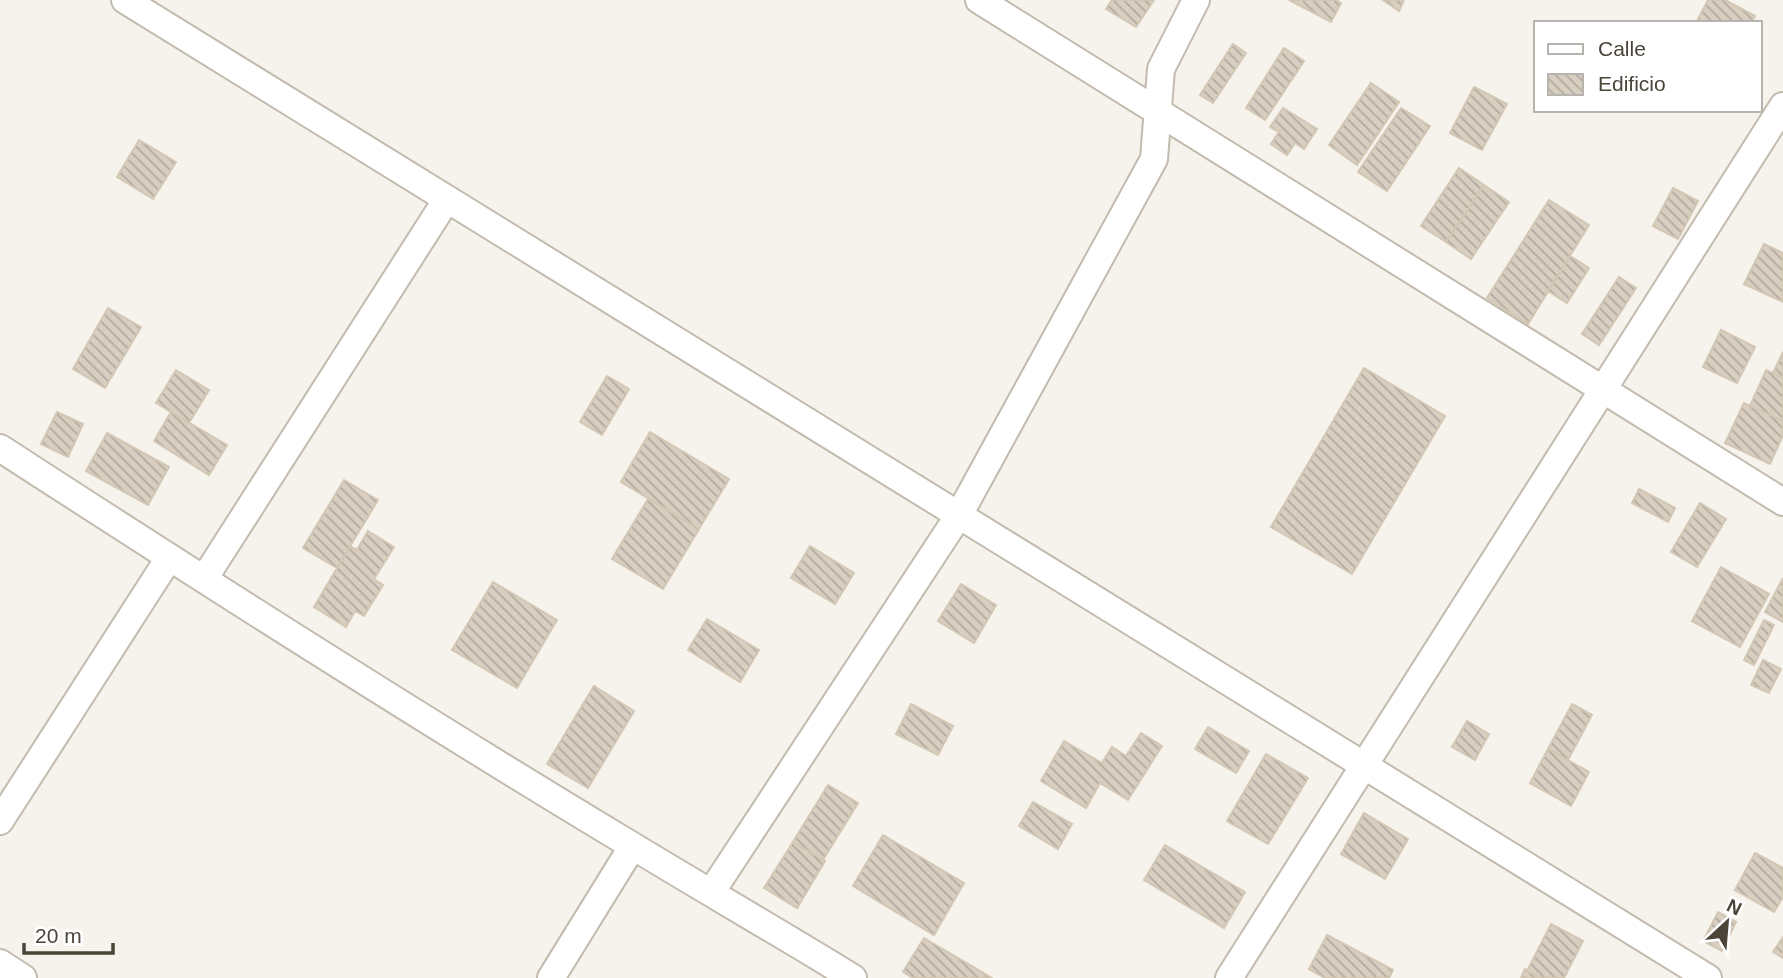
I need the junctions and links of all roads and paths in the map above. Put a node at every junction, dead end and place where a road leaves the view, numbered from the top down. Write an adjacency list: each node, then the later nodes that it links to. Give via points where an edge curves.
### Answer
1 (125, 0): 6 (street)
2 (979, 0): 5 (street)
3 (1196, 0): 5 (street, via 1161,69)
4 (1783, 106): 7 (street)
5 (1159, 111): 7 (street); 10 (street, via 1154,159)
6 (447, 199): 10 (street); 12 (street)
7 (1603, 390): 9 (street); 13 (street)
8 (0, 448): 11 (street)
9 (1783, 502)
10 (959, 515): 13 (street); 16 (street)
11 (169, 558): 12 (street); 14 (street)
12 (204, 579): 15 (street)
13 (1364, 765): 21 (street); 22 (street)
14 (0, 821)
15 (632, 846): 16 (street); 19 (street)
16 (712, 891): 20 (street)
17 (0, 963): 18 (street)
18 (23, 978)
19 (551, 978)
20 (853, 978)
21 (1229, 978)
22 (1708, 978)

